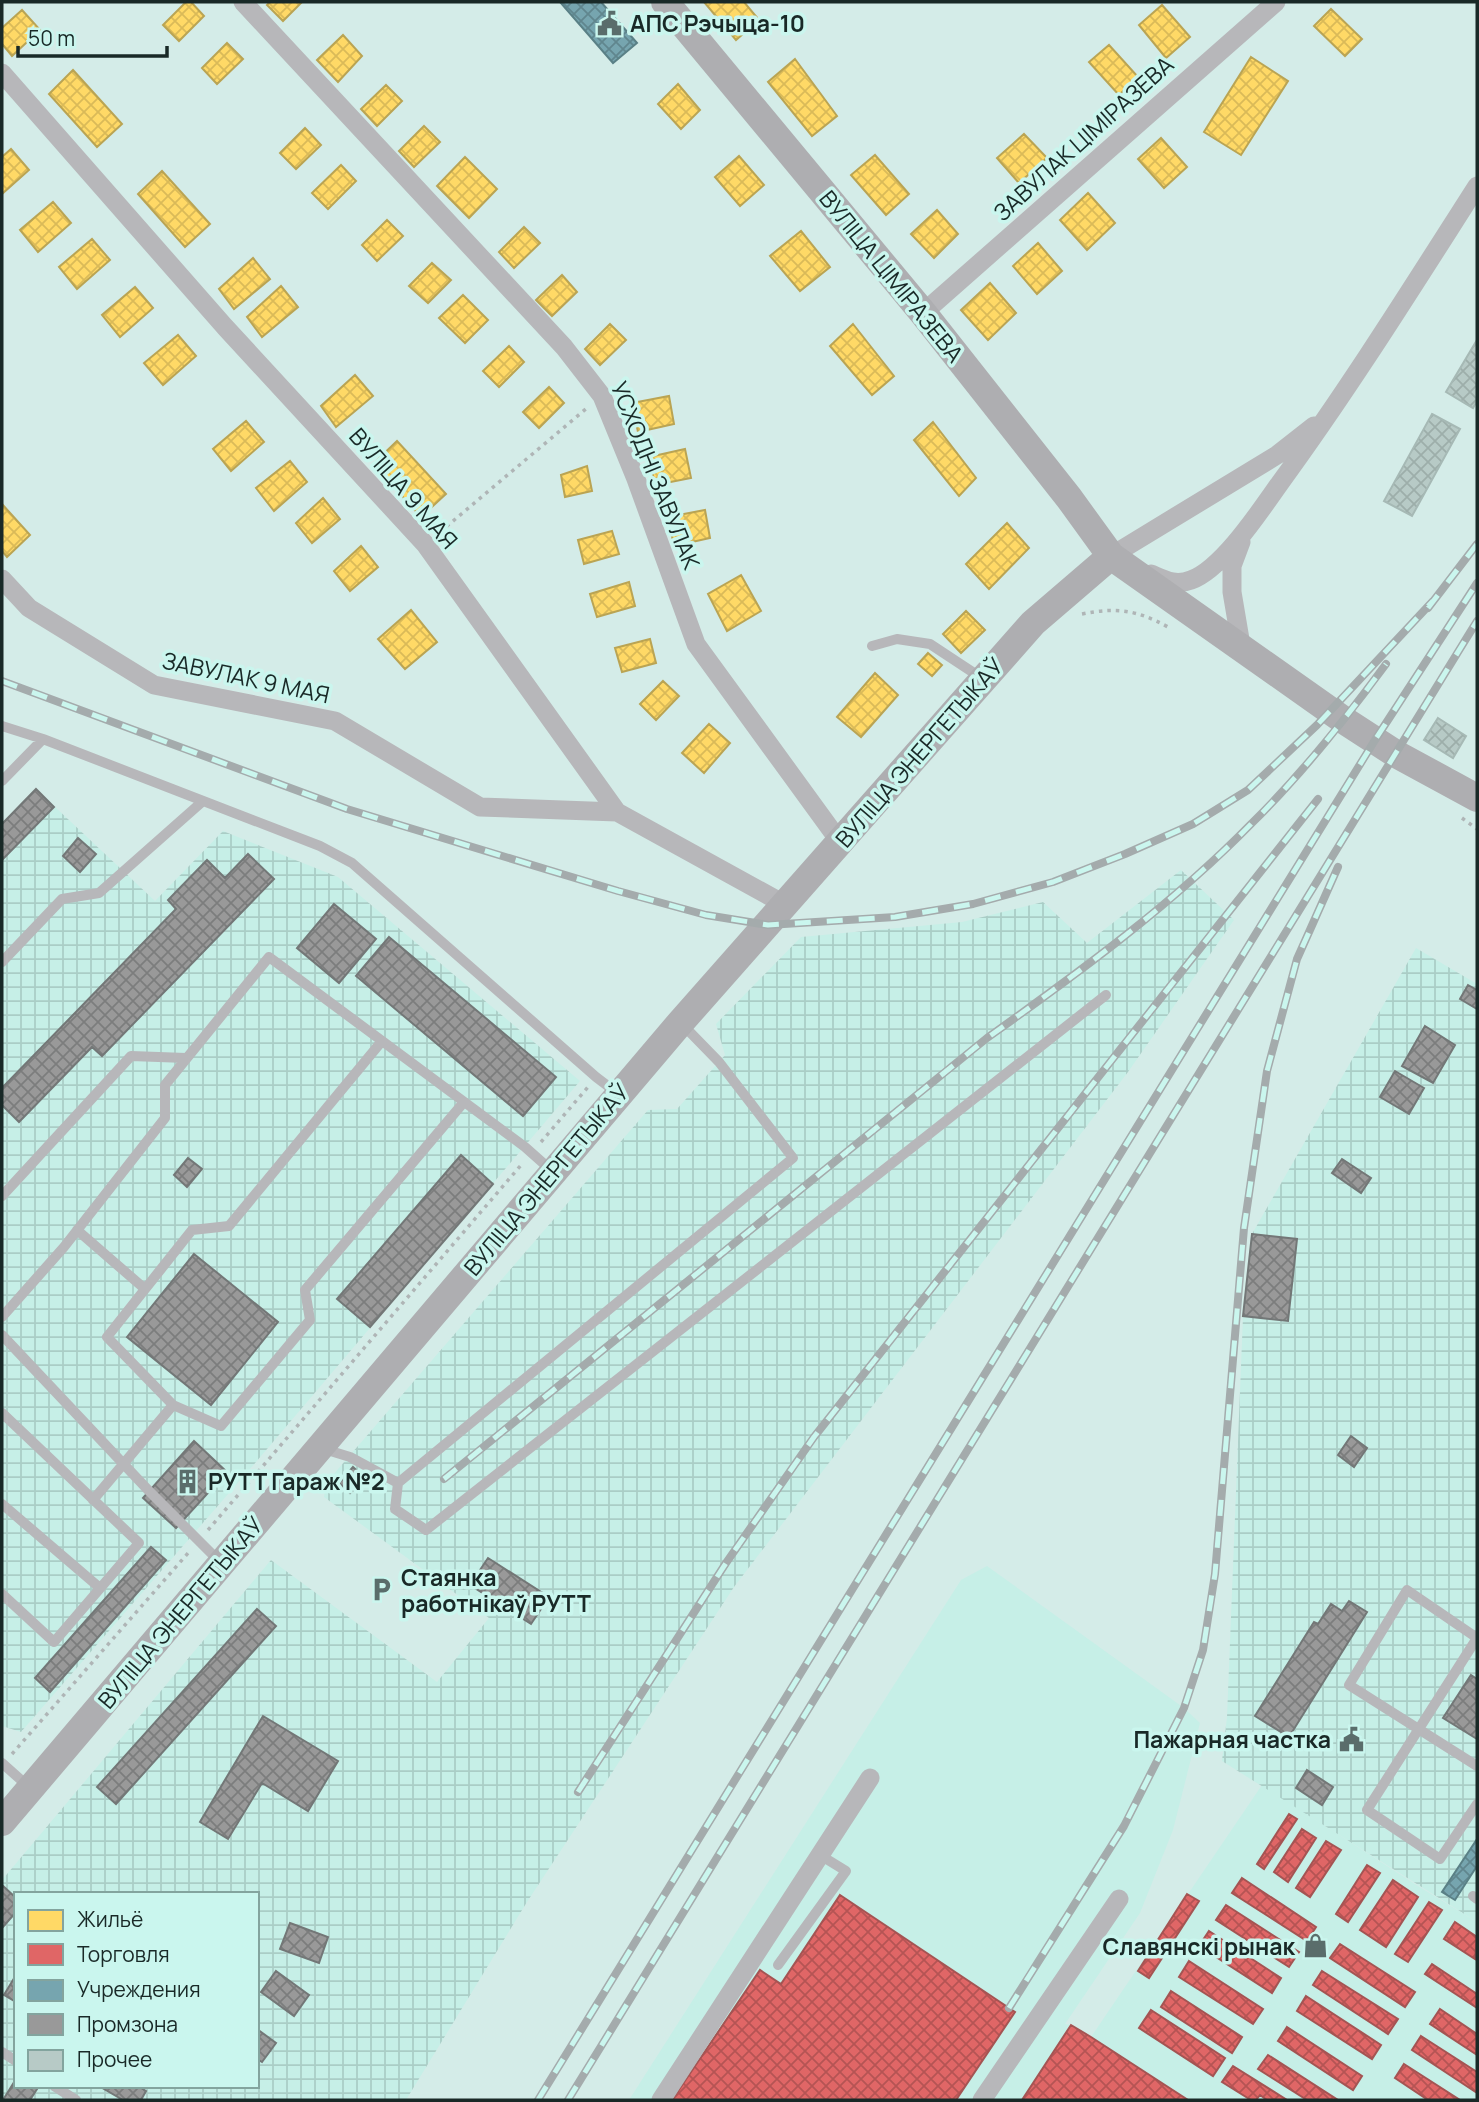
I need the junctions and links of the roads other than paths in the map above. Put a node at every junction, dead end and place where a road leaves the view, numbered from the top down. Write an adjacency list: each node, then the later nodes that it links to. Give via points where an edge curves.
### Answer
1 (243, 2): 20 (street, УСХОДНІ ЗАВУЛАК, via 564,347 602,396 696,644)
2 (665, 2): 6 (main road, ВУЛІЦА ЦІМІРАЗЕВА)
3 (1276, 2): 6 (street, ЗАВУЛАК ЦІМІРАЗЕВА)
4 (2, 73): 19 (street, ВУЛІЦА 9 МАЯ, via 225,327 425,544)
5 (1477, 186): 7 (street)
6 (923, 313): 9 (main road, ВУЛІЦА ЦІМІРАЗЕВА)
7 (1332, 411): 8 (street); 9 (street, via 1277,455)
8 (1246, 530): 9 (street, via 1193,580 1174,584); 12 (street, via 1232,566 1231,592)
9 (1111, 556): 12 (main road, ВУЛІЦА ЦІМІРАЗЕВА); 13 (main road, ВУЛІЦА ЭНЕРГЕТЫКАЎ, via 1033,623)
10 (2, 579): 19 (street, ЗАВУЛАК 9 МАЯ, via 29,608 154,685 335,721 480,807)
11 (872, 646): 13 (lane, via 897,639 930,644)
12 (1242, 651): 18 (main road, ВУЛІЦА ЦІМІРАЗЕВА)
13 (983, 680): 20 (main road, ВУЛІЦА ЭНЕРГЕТЫКАЎ)
14 (2, 726): 15 (lane)
15 (43, 739): 16 (lane); 17 (lane)
16 (2, 781)
17 (203, 801): 22 (lane, via 99,893 62,899); 27 (lane, via 352,863)
18 (1466, 806)
19 (617, 812): 21 (street, ВУЛІЦА 9 МАЯ)
20 (840, 842): 21 (main road, ВУЛІЦА ЭНЕРГЕТЫКАЎ)
21 (784, 904): 24 (main road, ВУЛІЦА ЭНЕРГЕТЫКАЎ)
22 (2, 962)
23 (1106, 995): 39 (lane, via 426,1530 395,1509)
24 (680, 1023): 27 (main road, ВУЛІЦА ЭНЕРГЕТЫКАЎ); 39 (lane, via 719,1062 793,1158)
25 (382, 1041): 26 (lane, via 269,957); 28 (lane); 32 (lane, via 229,1226 192,1230)
26 (186, 1058): 30 (lane, via 131,1056); 31 (lane, via 165,1085 165,1118)
27 (619, 1094): 29 (main road, ВУЛІЦА ЭНЕРГЕТЫКАЎ)
28 (464, 1102): 29 (lane); 35 (lane, via 305,1290 310,1321 221,1426)
29 (553, 1171): 37 (main road, ВУЛІЦА ЭНЕРГЕТЫКАЎ)
30 (2, 1196)
31 (77, 1230): 32 (lane); 33 (lane)
32 (145, 1289): 35 (lane, via 107,1337)
33 (2, 1317)
34 (2, 1335): 38 (lane)
35 (173, 1405): 38 (lane)
36 (2, 1413): 40 (lane)
37 (319, 1447): 39 (lane, via 350,1457); 42 (main road, ВУЛІЦА ЭНЕРГЕТЫКАЎ)
38 (123, 1464): 40 (lane); 42 (lane)
39 (398, 1483)
40 (93, 1500): 43 (lane, via 139,1543)
41 (2, 1504): 43 (lane)
42 (221, 1563): 50 (main road, ВУЛІЦА ЭНЕРГЕТЫКАЎ)
43 (100, 1588): 44 (lane, via 54,1642)
44 (2, 1594)
45 (1477, 1638): 46 (lane); 46 (lane, via 1407,1590 1349,1685)
46 (1420, 1730): 48 (lane); 51 (lane, via 1367,1810 1440,1859)
47 (2, 1764): 50 (lane)
48 (1477, 1766)
49 (870, 1778): 53 (street)
50 (30, 1788): 52 (main road, ВУЛІЦА ЭНЕРГЕТЫКАЎ)
51 (1477, 1804)
52 (2, 1822)
53 (820, 1855): 55 (lane, via 846,1871); 58 (street)
54 (1119, 1899): 59 (street)
55 (778, 1965)
56 (57, 2088): 57 (lane)
57 (76, 2100)
58 (662, 2100)
59 (982, 2100)

